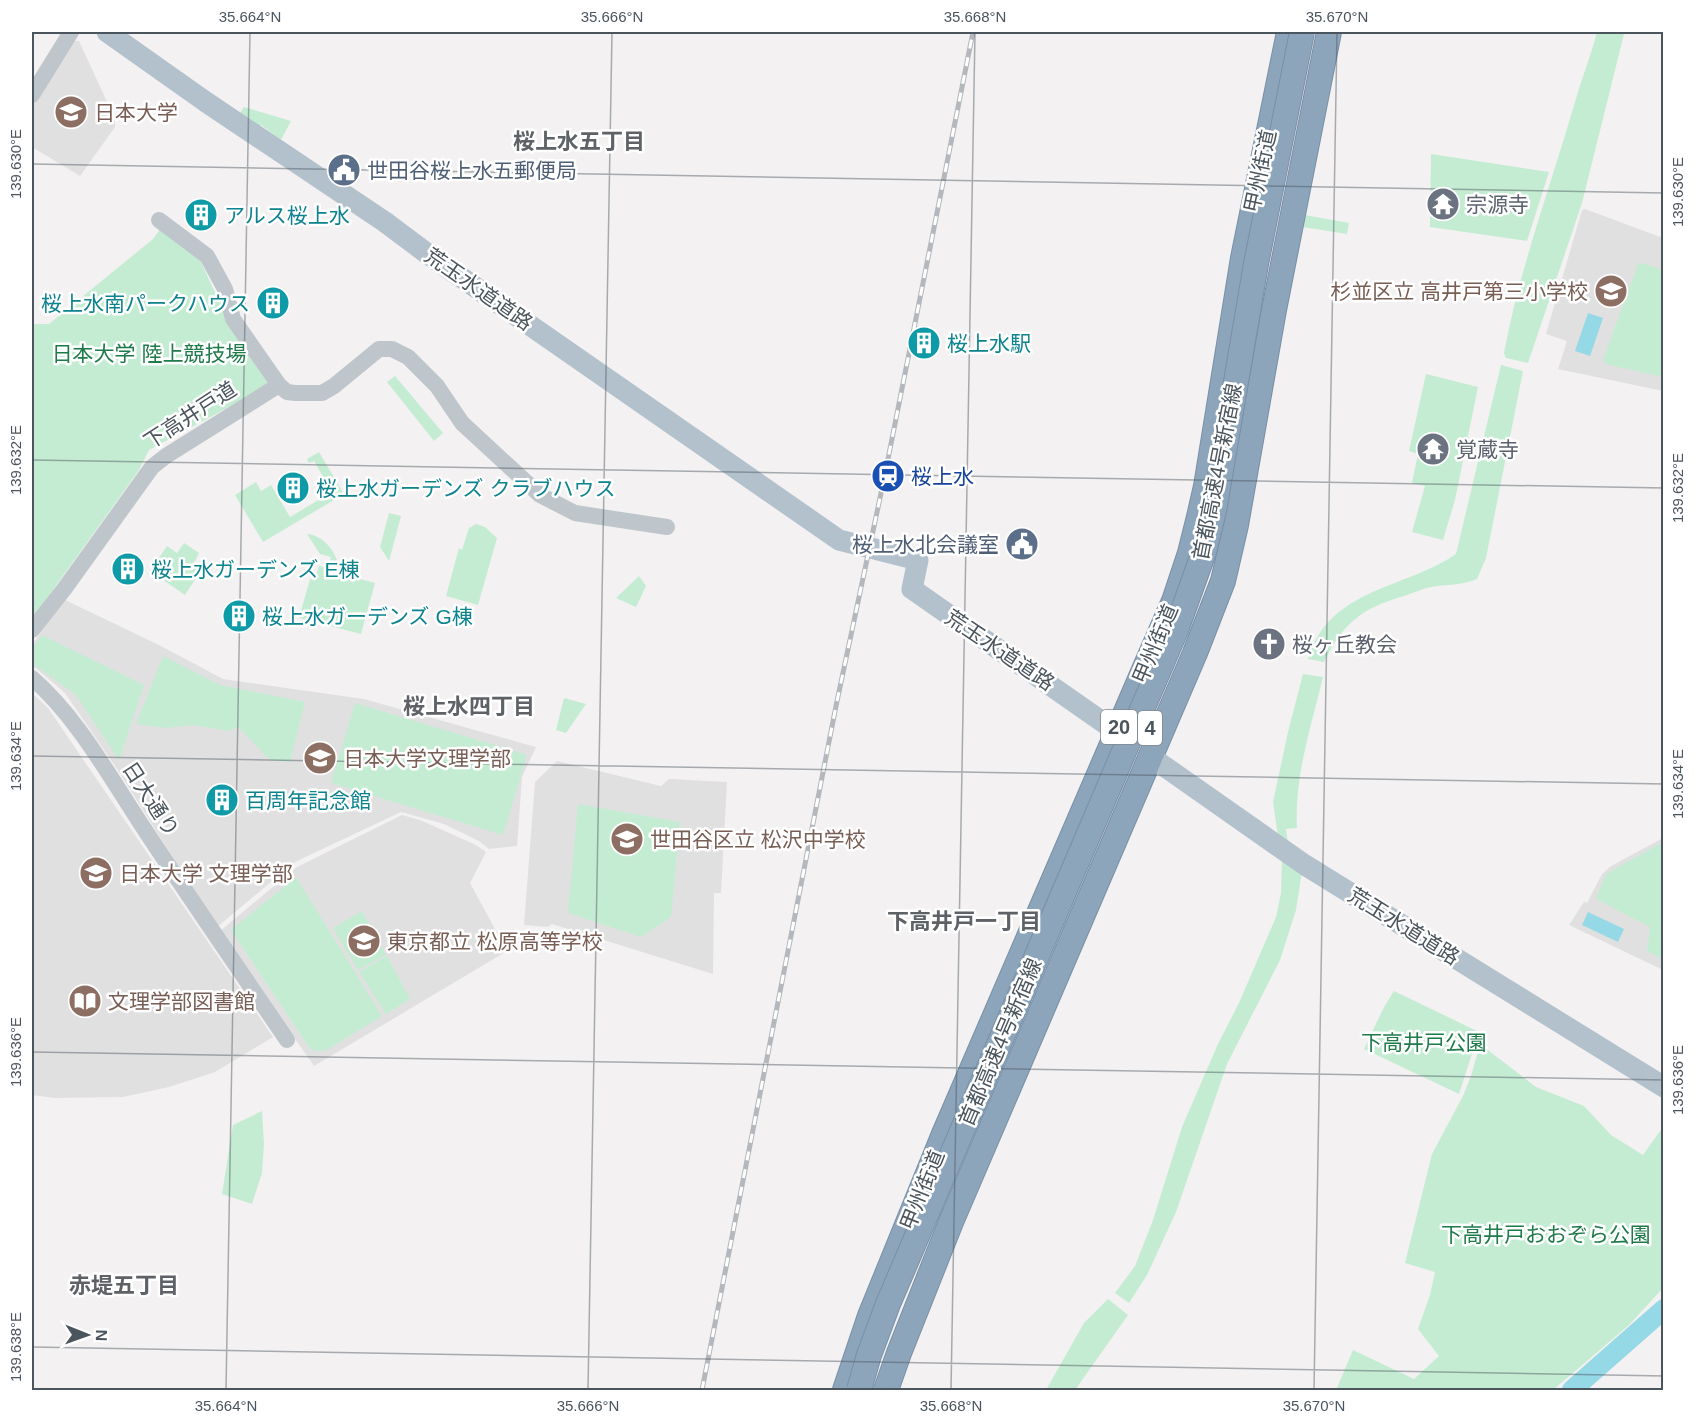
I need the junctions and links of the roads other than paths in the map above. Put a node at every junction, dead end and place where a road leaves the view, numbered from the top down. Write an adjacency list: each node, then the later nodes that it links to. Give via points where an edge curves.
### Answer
1 (71, 32): 7 (street)
2 (107, 32): 17 (main road, 荒玉水道道路, via 821,529 838,540 909,558 912,589)
3 (1289, 32): 11 (highway, 甲州街道 / 20, via 1243,258 1206,486)
4 (1302, 32): 22 (highway, 首都高速4号新宿線 / 4, bridge, via 1254,274 1214,511 1200,562 1176,630 888,1304)
5 (1316, 32): 23 (highway, 首都高速4号新宿線 / 4, via 1269,266 1228,513 1208,587 902,1306)
6 (1329, 32): 12 (highway, 甲州街道 / 20, via 1236,525)
7 (32, 95)
8 (159, 220): 9 (street, via 207,256 225,289 233,320)
9 (279, 385): 10 (street, via 287,392 322,393 379,349 392,349 408,357 437,386 462,423 540,495 575,513); 13 (street, 下高井戸道, via 152,467)
10 (667, 527)
11 (1174, 601): 12 (highway); 14 (highway, 甲州街道 / 20)
12 (1211, 614): 15 (highway, 甲州街道 / 20)
13 (32, 630)
14 (1152, 652): 15 (highway); 17 (highway, 甲州街道 / 20)
15 (1189, 668): 18 (highway, 甲州街道 / 20)
16 (32, 678): 19 (street, 日大通り, via 52,695 93,752)
17 (1117, 732): 21 (highway, 甲州街道 / 20, via 944,1134 870,1316)
18 (1151, 757): 20 (main road, 荒玉水道道路, via 1305,865); 24 (highway, 甲州街道 / 20, via 951,1222)
19 (287, 1040)
20 (1664, 1088)
21 (845, 1390)
22 (859, 1390)
23 (873, 1390)
24 (886, 1390)

